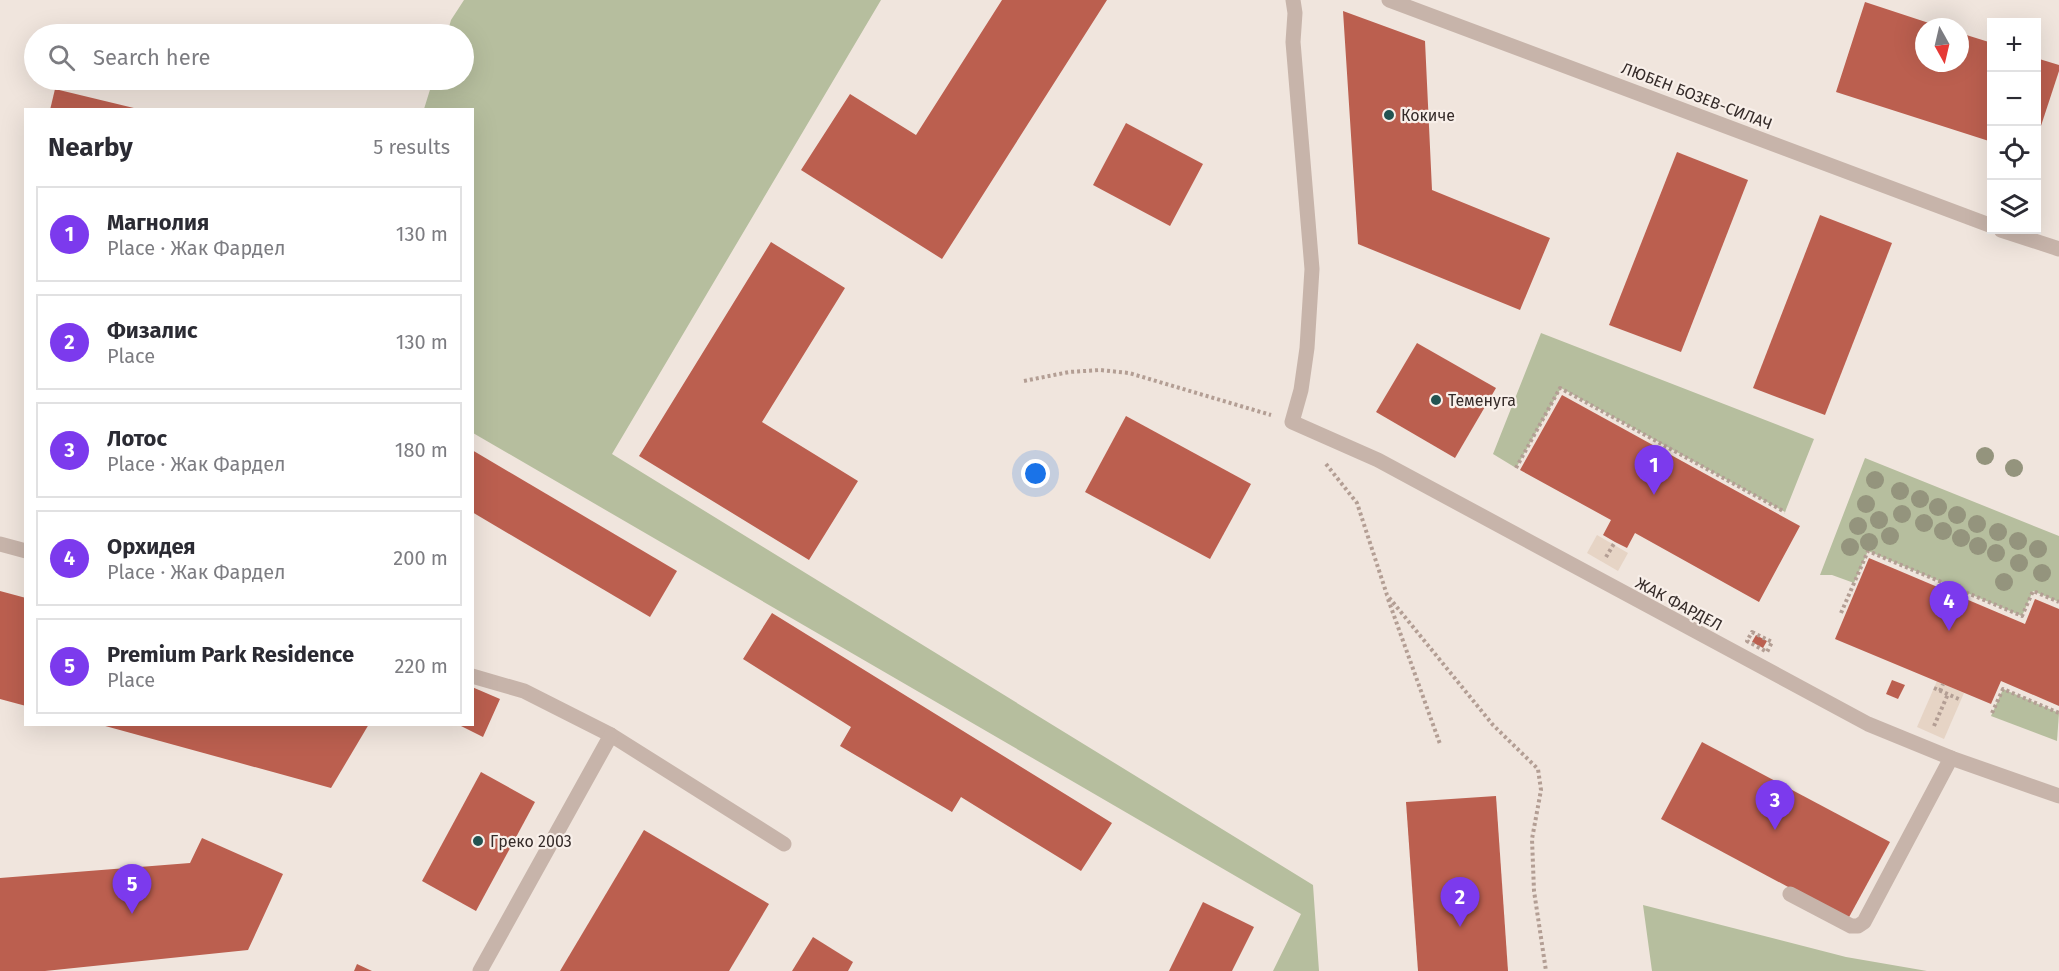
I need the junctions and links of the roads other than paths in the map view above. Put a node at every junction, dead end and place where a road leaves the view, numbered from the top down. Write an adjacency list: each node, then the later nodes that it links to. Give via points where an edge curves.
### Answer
1 (1293, 0): 10 (street, ЖАК ФАРДЕЛ, via 1312,269 1307,348 1292,422 1378,460 1869,724)
2 (1389, 0): 3 (street, ЛЮБЕН БОЗЕВ-СИЛАЧ)
3 (1987, 224)
4 (2013, 234): 5 (street)
5 (2059, 249)
6 (0, 544): 7 (street)
7 (24, 550)
8 (474, 677): 9 (street, via 524,691)
9 (611, 735): 12 (street); 14 (street)
10 (1951, 758): 11 (street, ЖАК ФАРДЕЛ); 13 (street, via 1864,922 1851,926)
11 (2059, 796)
12 (784, 844)
13 (1790, 894)
14 (480, 971)

